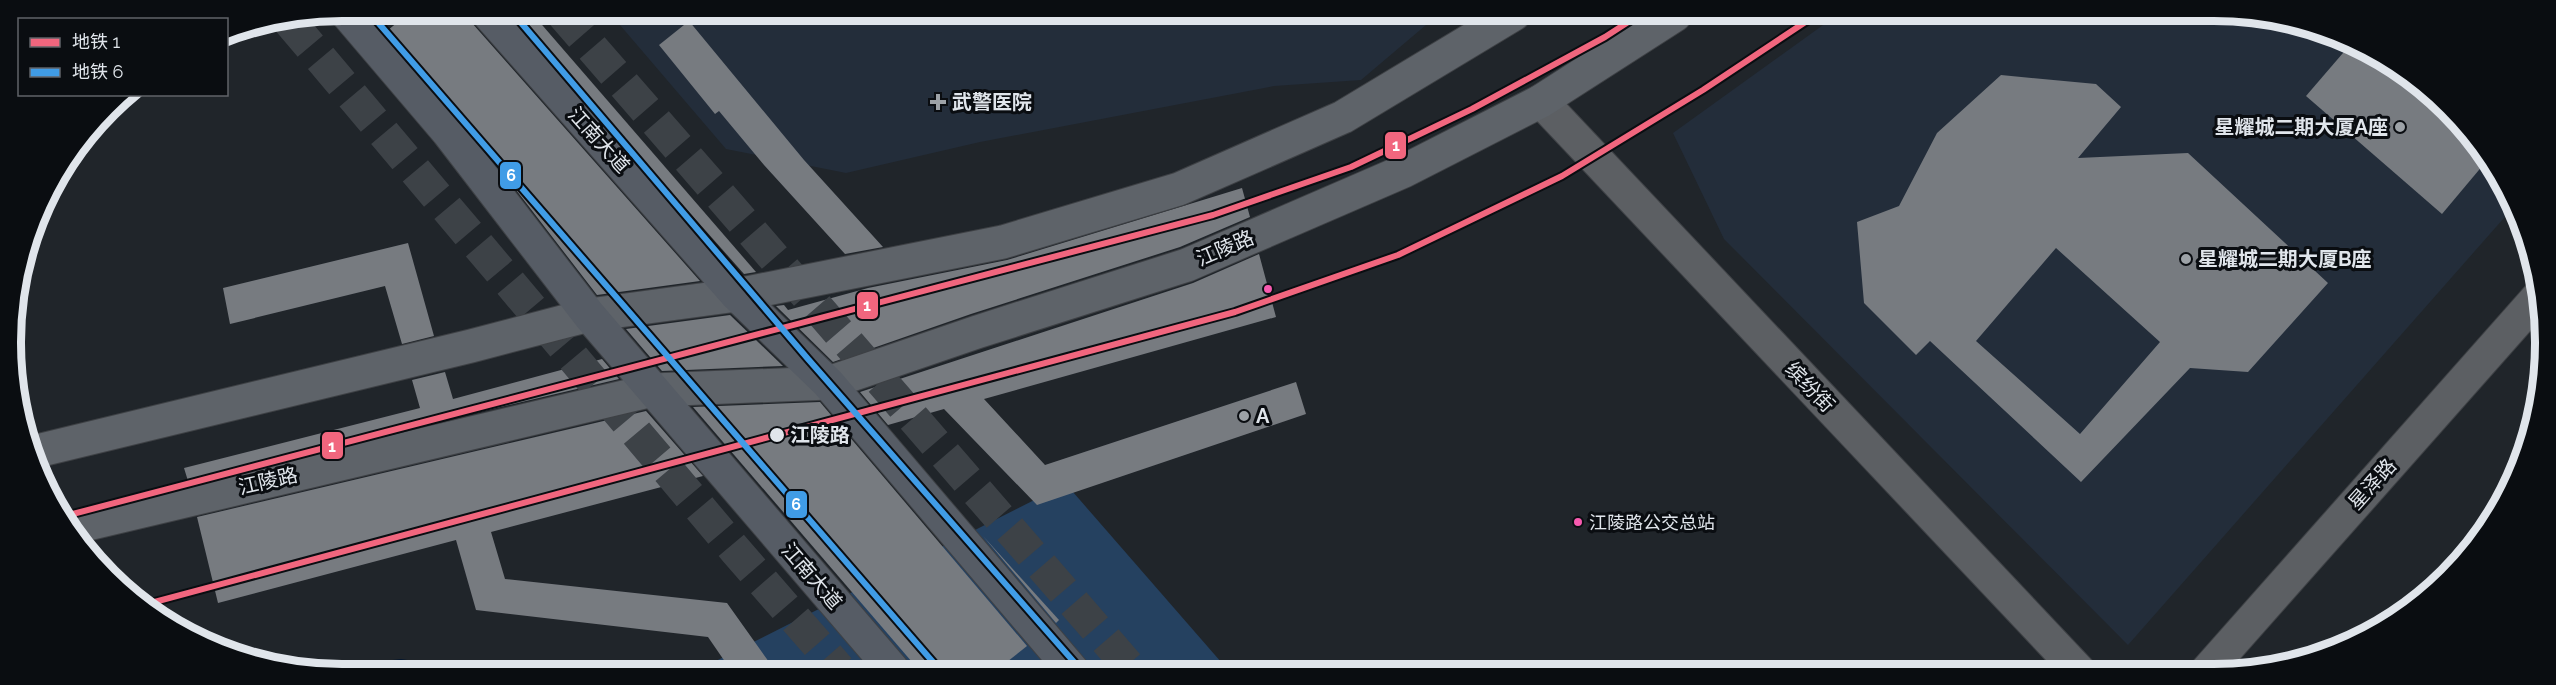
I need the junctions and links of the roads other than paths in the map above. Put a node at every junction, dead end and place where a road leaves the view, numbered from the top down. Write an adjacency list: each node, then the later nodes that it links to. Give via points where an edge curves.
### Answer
1 (354, 21): 8 (main road, 江南大道, via 448,132)
2 (495, 21): 6 (main road, 江南大道)
3 (1502, 21): 6 (main road, via 1343,117 1179,189 1003,242)
4 (1666, 21): 5 (main road, 江陵路)
5 (1541, 101): 9 (main road, 江陵路, via 1404,171 1187,265); 15 (street, 缤纷街)
6 (737, 295): 8 (main road); 9 (main road, 江南大道)
7 (2532, 304): 16 (street, 星泽路)
8 (589, 315): 10 (main road, 江南大道); 11 (main road)
9 (828, 383): 10 (main road, 江陵路); 14 (main road, 江南大道)
10 (653, 390): 12 (main road, 江陵路); 13 (main road, 江南大道)
11 (40, 450)
12 (79, 526)
13 (888, 664)
14 (1067, 664)
15 (2072, 664)
16 (2213, 664)

